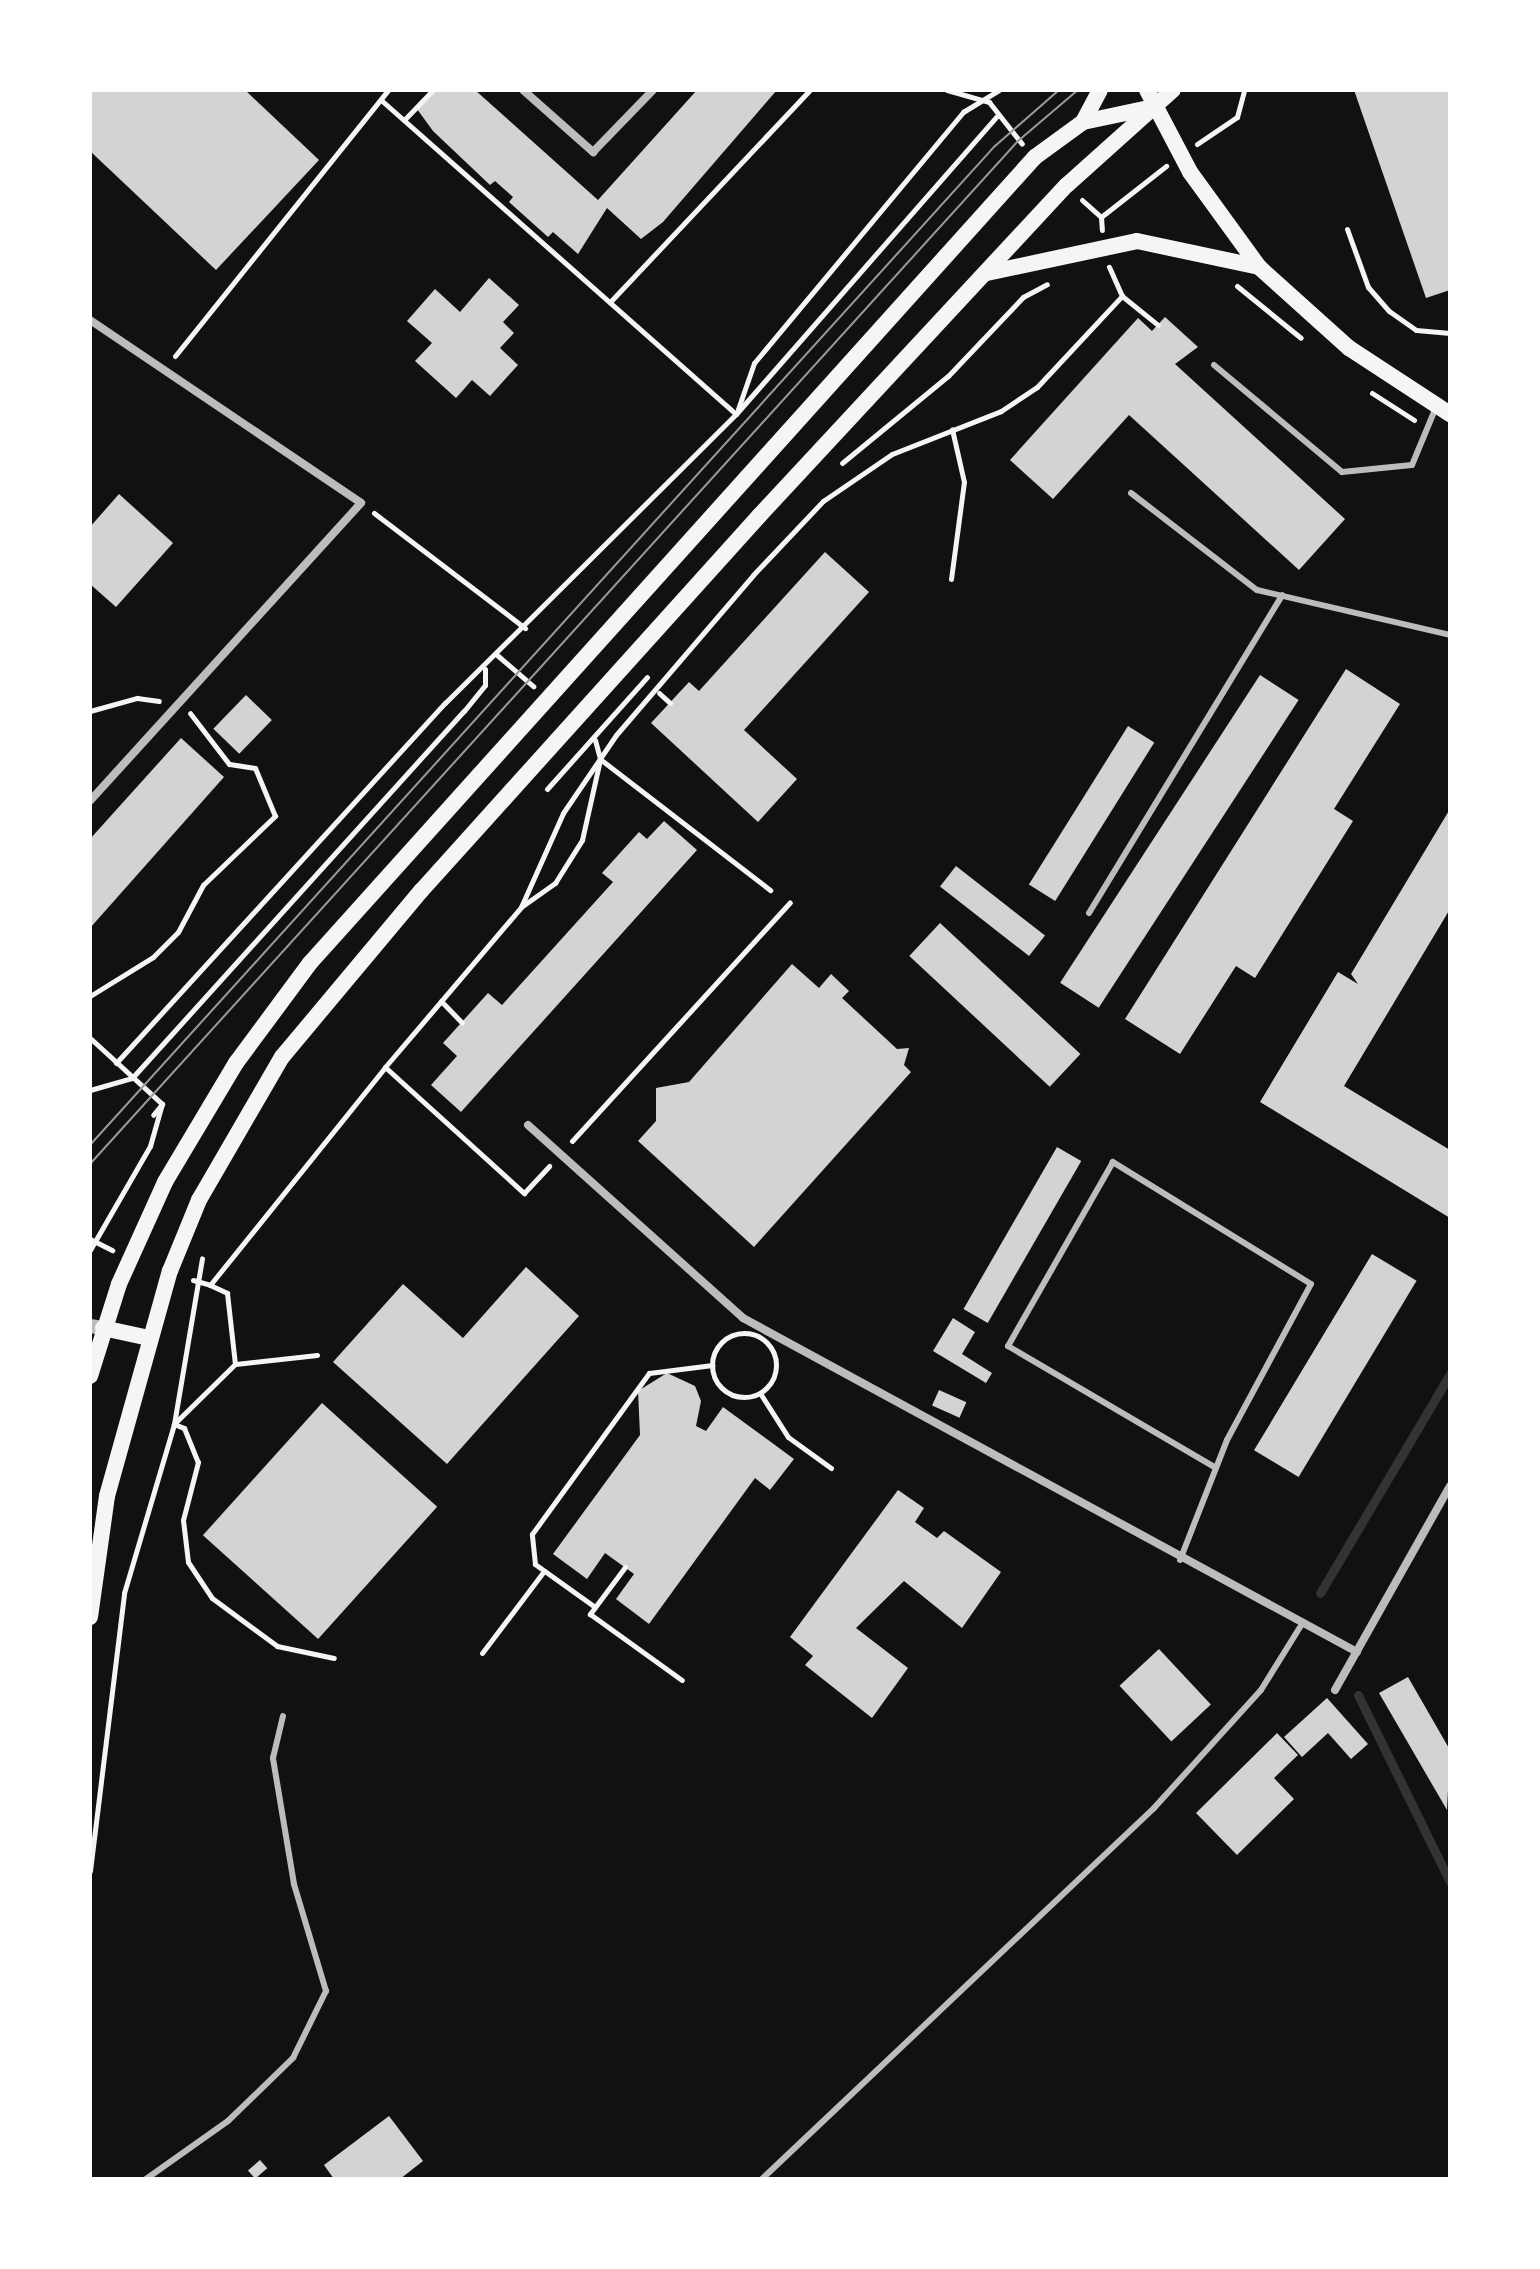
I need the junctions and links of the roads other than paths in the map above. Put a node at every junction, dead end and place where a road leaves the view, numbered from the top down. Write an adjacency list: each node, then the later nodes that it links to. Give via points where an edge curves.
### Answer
1 (523, 90): 2 (street, via 593,152)
2 (653, 90)
3 (1100, 90): 7 (main road)
4 (1147, 90): 6 (main road)
5 (1173, 90): 6 (main road)
6 (1154, 107): 7 (main road); 8 (main road, via 1197,183); 9 (main road)
7 (1083, 122): 19 (main road, via 1035,157 310,963 198,1121)
8 (1259, 267): 9 (main road, via 1137,241); 12 (main road, via 1349,348)
9 (985, 273): 20 (main road, via 329,998 282,1057 205,1188)
10 (90, 320): 16 (street, via 361,503)
11 (1214, 365): 12 (lane, via 1342,472 1412,465 1427,428)
12 (1443, 410)
13 (1131, 493): 14 (lane, via 1257,590)
14 (1282, 595): 15 (lane); 17 (lane)
15 (1450, 635)
16 (90, 801)
17 (1089, 913)
18 (528, 1125): 24 (street, via 743,1318)
19 (94, 1330): 20 (main road); 21 (main road)
20 (149, 1338): 25 (main road, via 107,1496)
21 (90, 1376)
22 (1216, 1468): 22 (lane, via 1311,1284 1113,1162 1008,1346); 24 (lane)
23 (1450, 1488): 27 (street)
24 (1180, 1560): 26 (street)
25 (90, 1617)
26 (1302, 1624): 27 (street); 31 (lane, via 1261,1690 1154,1808)
27 (1357, 1652): 28 (street)
28 (1335, 1690)
29 (283, 1716): 30 (lane, via 273,1758 294,1884 326,1991 293,2058 228,2121)
30 (146, 2179)
31 (762, 2179)

